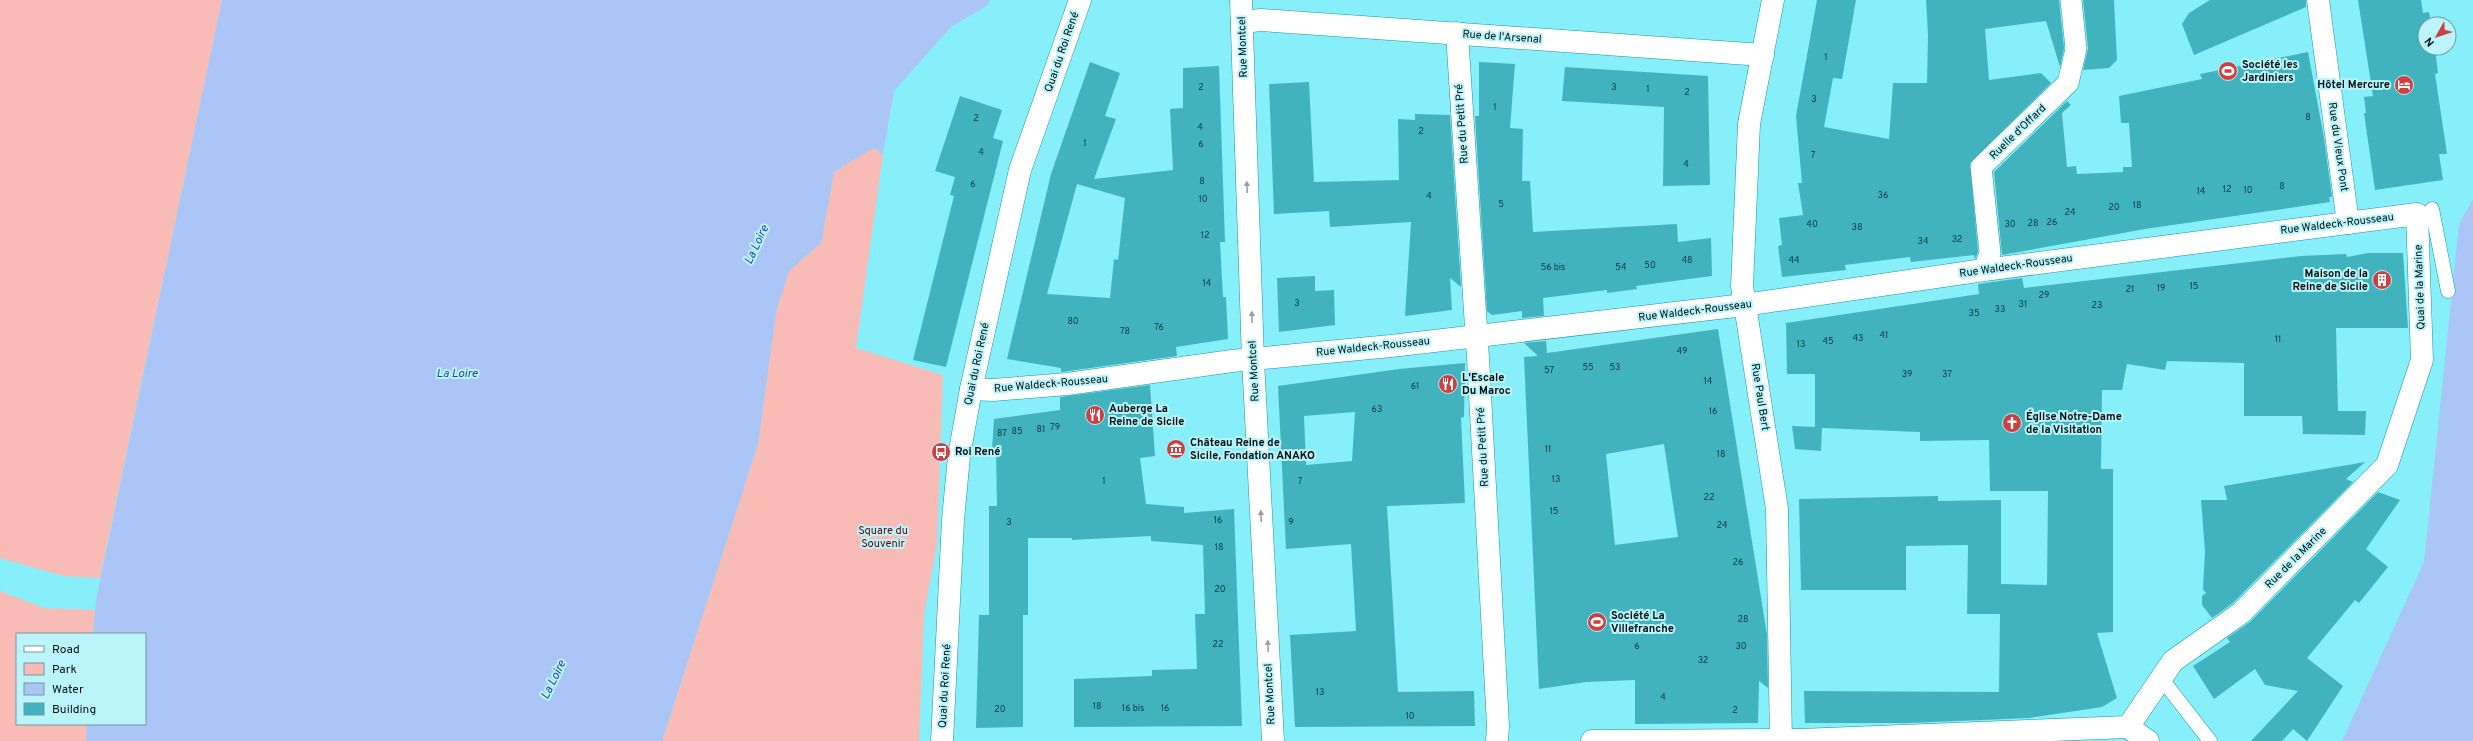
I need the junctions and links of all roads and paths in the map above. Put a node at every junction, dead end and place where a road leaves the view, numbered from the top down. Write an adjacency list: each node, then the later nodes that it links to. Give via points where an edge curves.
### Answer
1 (1080, 0): 17 (street, Quai du Roi René, via 1020,170)
2 (1241, 0): 6 (street, Rue Montcel)
3 (1773, 0): 8 (street, Rue Paul Bert)
4 (2071, 0): 11 (street, Ruelle d'Offard, via 2076,48 2068,83 1981,167 1990,253)
5 (2318, 0): 10 (street, Rue du Vieux Pont)
6 (1242, 22): 7 (street, Rue de l'Arsenal, via 1261,20); 15 (street, Rue Montcel, one-way to 6)
7 (1457, 33): 8 (street, Rue de l'Arsenal); 14 (street, Rue du Petit Pré)
8 (1763, 55): 13 (street, Rue Paul Bert, via 1749,124 1742,286)
9 (2425, 212): 10 (street, Rue Waldeck-Rousseau); 12 (lane); 16 (street, Quai de la Marine)
10 (2348, 223): 11 (street, Rue Waldeck-Rousseau)
11 (1984, 270): 13 (street, Rue Waldeck-Rousseau)
12 (2448, 291)
13 (1744, 305): 14 (street, Rue Waldeck-Rousseau); 24 (street, Rue Paul Bert, via 1777,509)
14 (1477, 336): 15 (street, Rue Waldeck-Rousseau); 22 (street, Rue du Petit Pré)
15 (1253, 360): 17 (street, Rue Waldeck-Rousseau, via 1067,384 993,390); 21 (street, Rue Montcel, one-way to 15)
16 (2422, 360): 18 (street, Rue de la Marine, via 2387,465 2241,613 2173,661)
17 (971, 389): 20 (street, Quai du Roi René, via 959,456 953,520)
18 (2161, 678): 19 (street, Rue de la Marine); 26 (lane)
19 (2128, 728): 24 (street); 25 (street)
20 (942, 741)
21 (1273, 741)
22 (1497, 741)
23 (1592, 741): 24 (street)
24 (1781, 741)
25 (2148, 741)
26 (2210, 741)

